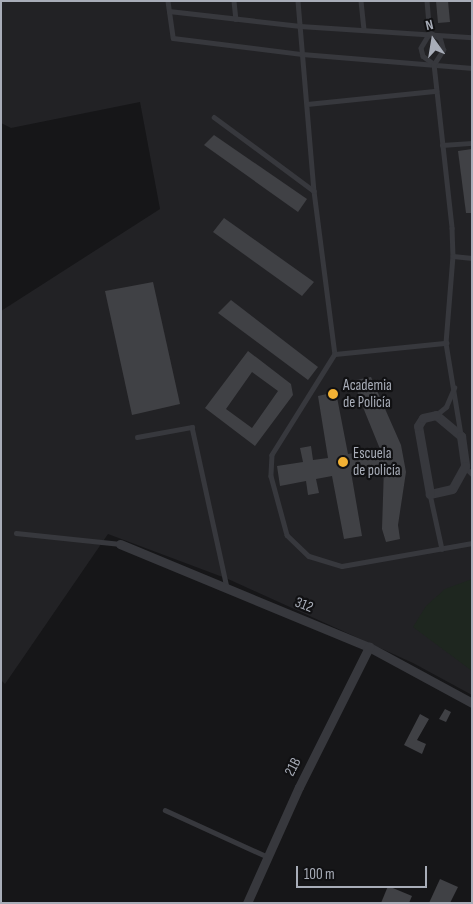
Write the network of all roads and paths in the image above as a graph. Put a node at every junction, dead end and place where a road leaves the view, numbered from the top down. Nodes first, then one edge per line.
1 (168, 1) edge
2 (234, 1) edge
3 (298, 1) edge
4 (361, 1) edge
5 (427, 1) edge
6 (169, 11) junction
7 (236, 19) junction
8 (300, 26) junction
9 (364, 29) junction
10 (430, 33) junction
11 (472, 37) edge
12 (302, 54) junction
13 (434, 64) junction
14 (472, 68) edge
15 (436, 91) junction
16 (307, 104) junction
17 (214, 116) dead end
18 (472, 142) edge
19 (442, 145) junction
20 (314, 191) junction
21 (453, 256) junction
22 (472, 258) edge
23 (446, 342) junction
24 (335, 354) junction
25 (455, 387) junction
26 (436, 415) junction
27 (137, 436) dead end
28 (461, 436) junction
29 (472, 438) edge
30 (468, 464) edge
31 (472, 474) edge
32 (430, 494) junction
33 (16, 533) dead end
34 (472, 543) edge
35 (120, 544) joint
36 (442, 549) junction
37 (227, 588) junction
38 (369, 647) junction
39 (472, 703) edge
40 (165, 810) dead end
41 (268, 857) junction
42 (247, 903) edge

1 - 6 lane
2 - 7 lane
3 - 8 lane
4 - 9 lane
5 - 10 lane
6 - 7 lane
6 - 12 lane
7 - 8 lane
8 - 9 lane
8 - 12 lane
9 - 10 lane
10 - 11 lane
10 - 13 lane
10 - 13 lane
12 - 13 lane
12 - 16 lane
13 - 14 lane
13 - 15 lane
15 - 16 lane
15 - 19 lane
16 - 20 lane
17 - 20 lane
18 - 19 lane
19 - 21 lane
20 - 24 lane
21 - 22 lane
21 - 23 lane
23 - 24 lane
23 - 25 lane
24 - 36 lane
25 - 26 lane
25 - 28 lane
26 - 28 street
26 - 32 street
27 - 37 lane
28 - 29 street
28 - 30 street
30 - 31 lane
30 - 32 street
32 - 36 lane
33 - 35 lane
34 - 36 lane
35 - 37 street, 312
37 - 38 street, 312
38 - 39 street, 312
38 - 41 street, 21B
40 - 41 lane
41 - 42 street, 21B

